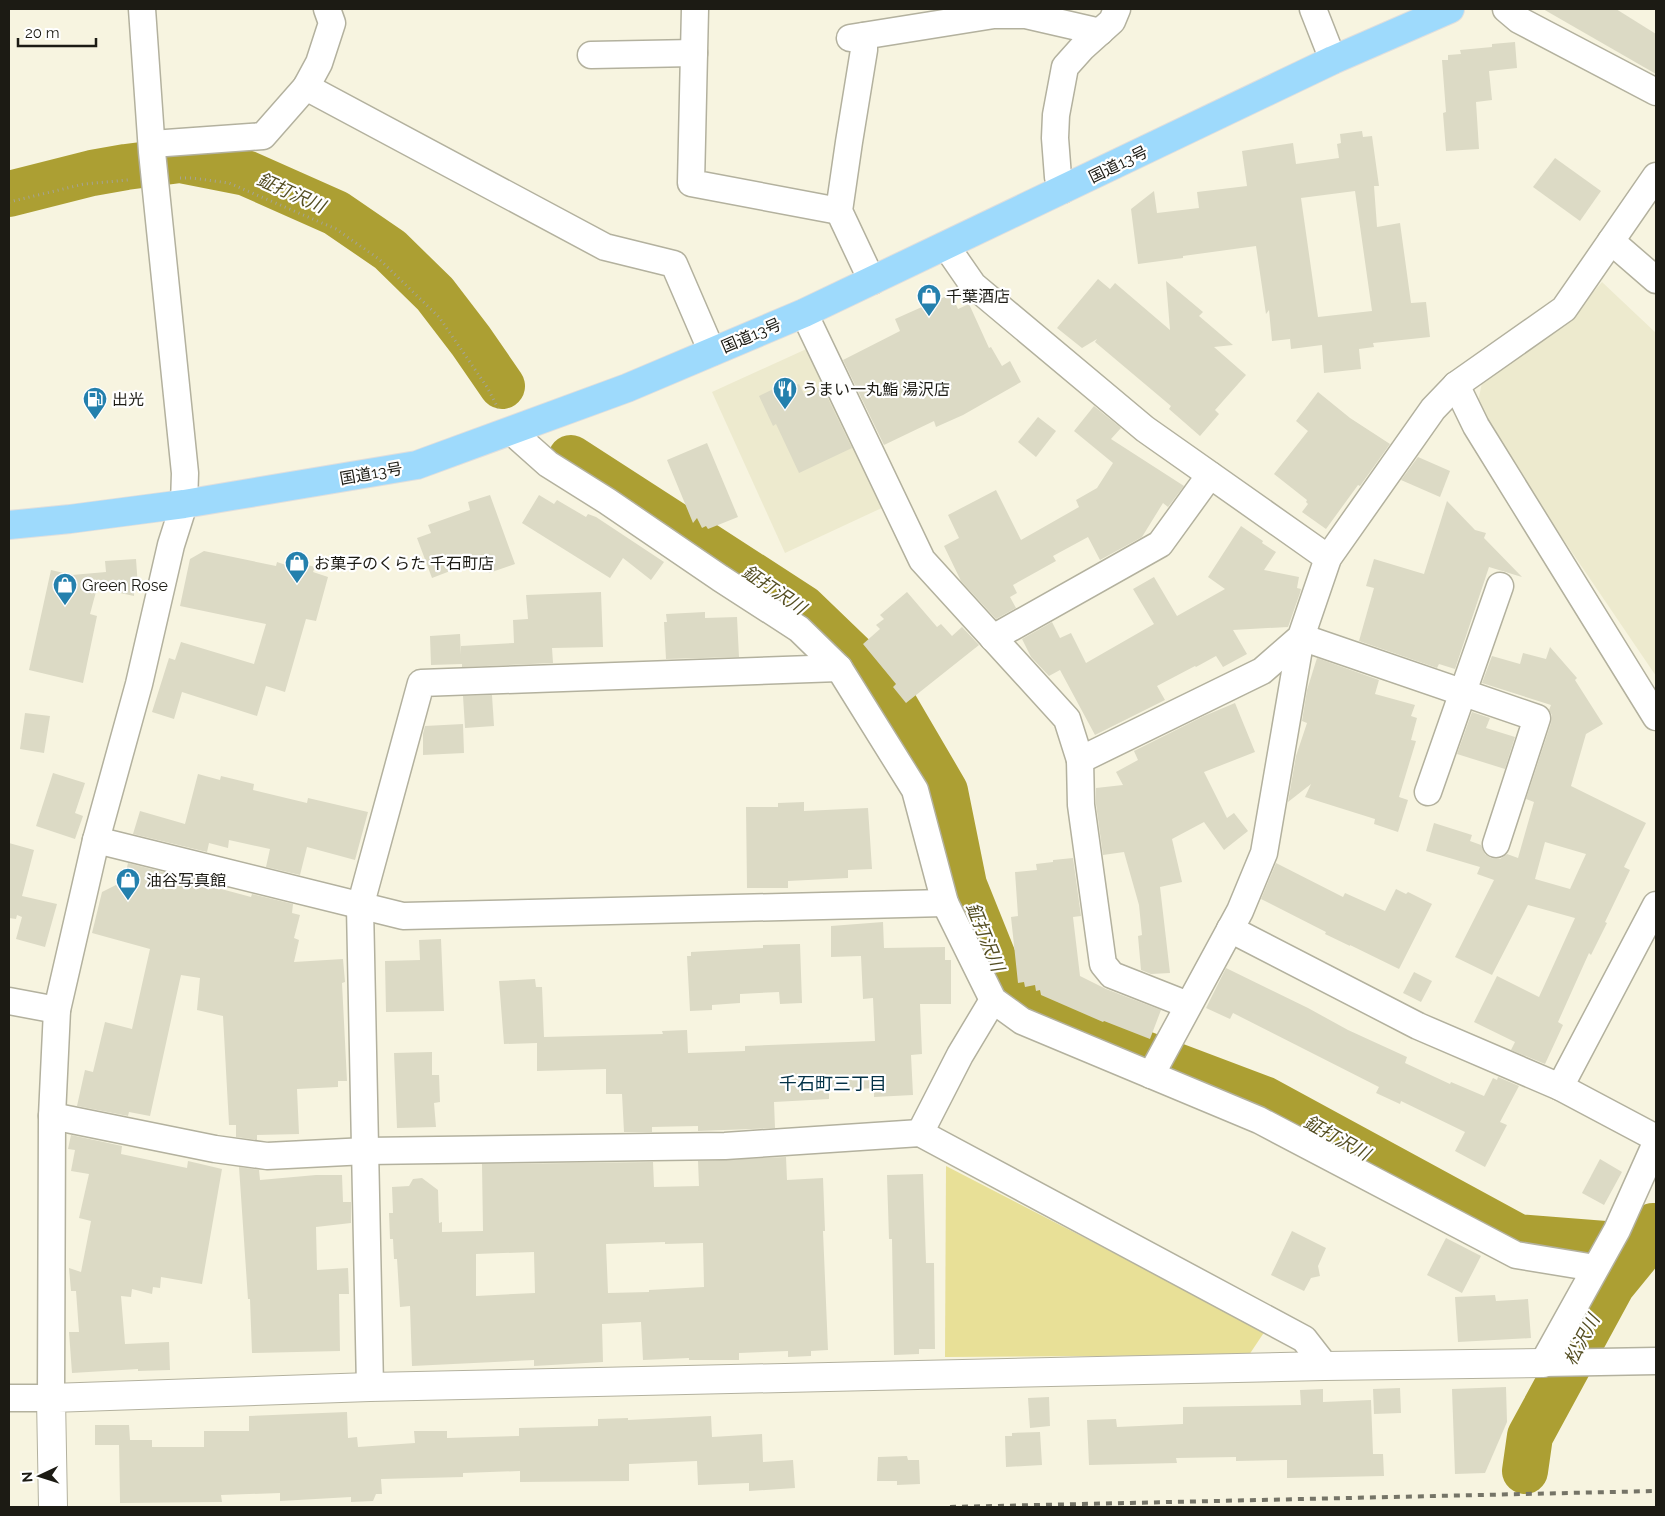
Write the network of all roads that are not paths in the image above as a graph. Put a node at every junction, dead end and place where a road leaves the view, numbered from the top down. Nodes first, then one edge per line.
1 (142, 9) edge
2 (327, 9) edge
3 (695, 9) edge
4 (1117, 9) edge
5 (1313, 9) edge
6 (1450, 9) edge
7 (1506, 9) edge
8 (1100, 32) junction
9 (694, 53) junction
10 (591, 55) dead end
11 (1333, 60) junction
12 (306, 87) junction
13 (1656, 92) edge
14 (152, 148) junction
15 (1656, 176) edge
16 (1062, 190) junction
17 (840, 211) junction
18 (1611, 241) junction
19 (946, 246) junction
20 (1656, 280) edge
21 (872, 281) junction
22 (804, 313) junction
23 (712, 352) junction
24 (1456, 386) junction
25 (511, 431) junction
26 (1210, 475) junction
27 (184, 504) junction
28 (9, 525) edge
29 (1328, 558) junction
30 (1500, 586) dead end
31 (1301, 637) junction
32 (993, 638) junction
33 (838, 668) junction
34 (1463, 692) junction
35 (1656, 717) edge
36 (1080, 760) junction
37 (1428, 792) dead end
38 (96, 840) junction
39 (1496, 844) dead end
40 (945, 903) junction
41 (1656, 905) edge
42 (360, 907) junction
43 (1230, 929) junction
44 (993, 1000) junction
45 (9, 1001) edge
46 (1188, 1005) junction
47 (57, 1010) junction
48 (1151, 1074) junction
49 (1560, 1087) junction
50 (52, 1116) junction
51 (920, 1132) junction
52 (1656, 1138) edge
53 (1656, 1143) edge
54 (366, 1151) junction
55 (1595, 1268) junction
56 (1656, 1361) edge
57 (1543, 1363) junction
58 (1325, 1366) junction
59 (370, 1387) junction
60 (9, 1398) edge
61 (51, 1398) junction
62 (54, 1507) edge

1 - 14 street
2 - 12 street
3 - 9 street
4 - 8 street
5 - 11 street
6 - 11 highway, 国道13号
7 - 13 street
8 - 16 street
8 - 17 street
9 - 10 street
9 - 17 street
11 - 16 highway, 国道13号
12 - 14 street
12 - 23 street
14 - 27 street
15 - 18 street
16 - 19 highway, 国道13号
17 - 21 street
18 - 20 street
18 - 24 street
19 - 21 highway, 国道13号
19 - 26 street
21 - 22 highway, 国道13号
22 - 23 highway, 国道13号
22 - 32 street
23 - 25 highway, 国道13号
24 - 29 street
24 - 35 street
25 - 27 highway, 国道13号
25 - 33 street
26 - 29 street
26 - 32 street
27 - 28 highway, 国道13号
27 - 38 street
29 - 31 street
30 - 34 street
31 - 34 street
31 - 36 street
31 - 43 street
32 - 36 street
33 - 40 street
33 - 42 street
34 - 37 street
34 - 39 street
36 - 46 street
38 - 42 street
38 - 47 street
40 - 42 street
40 - 44 street
41 - 49 street
42 - 54 street
43 - 46 street
43 - 49 street
44 - 48 street
44 - 51 street
45 - 47 street
46 - 48 street
47 - 50 street
48 - 55 street
49 - 52 street
50 - 54 street
50 - 61 street
51 - 54 street
51 - 58 street
53 - 55 street
54 - 59 street
55 - 57 street
56 - 57 street
57 - 58 street
58 - 59 street
59 - 61 street
60 - 61 street
61 - 62 street

